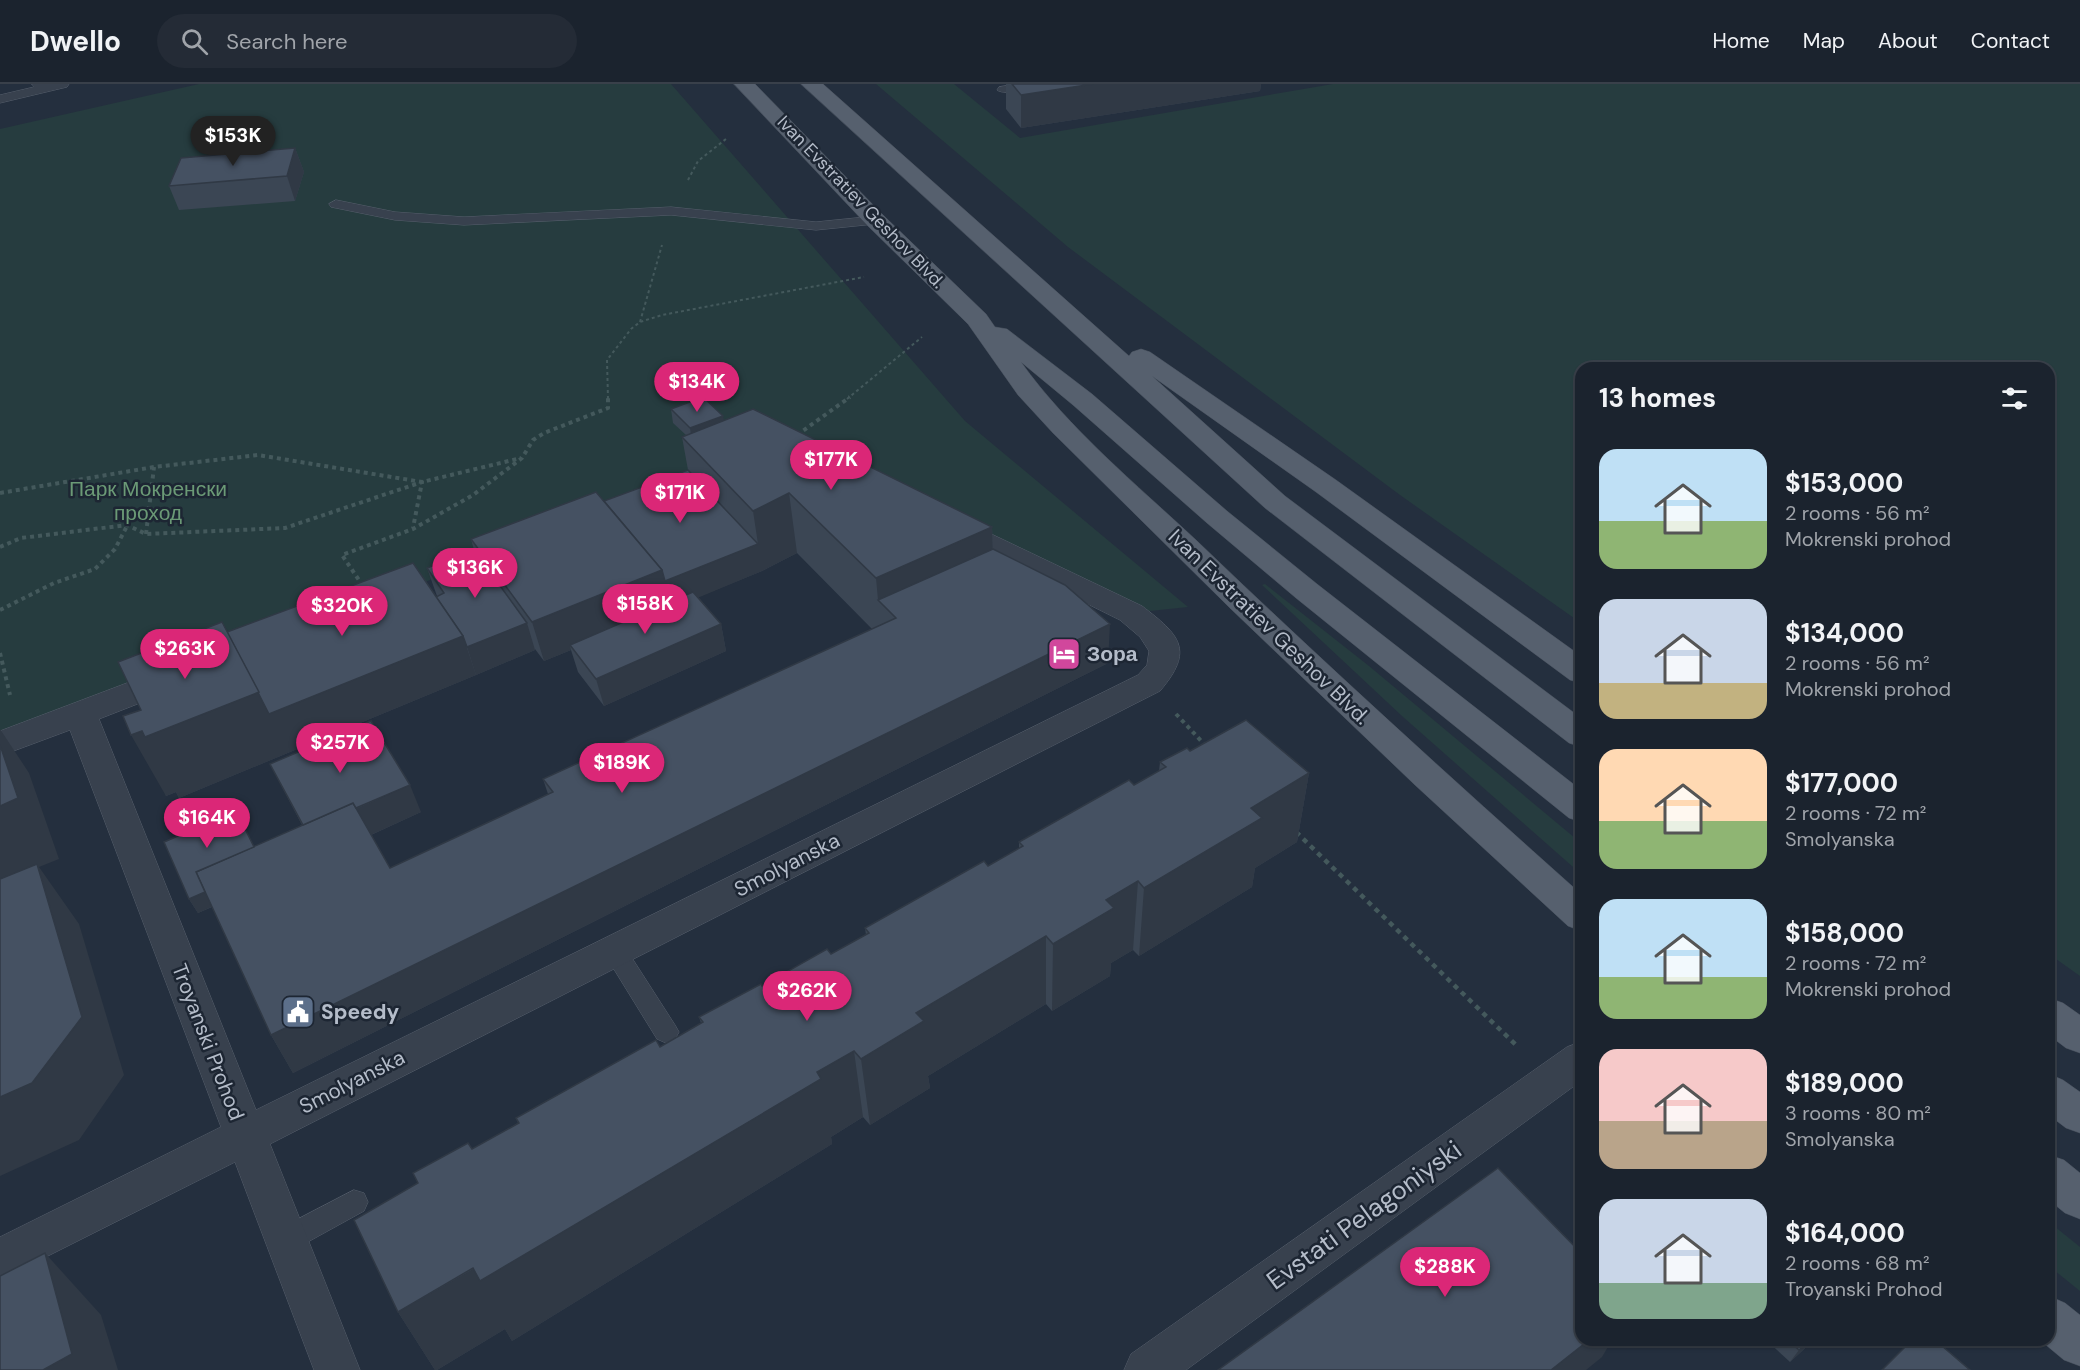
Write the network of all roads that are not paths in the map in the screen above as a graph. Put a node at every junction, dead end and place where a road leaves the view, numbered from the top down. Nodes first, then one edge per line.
1 (63, 84) edge
2 (744, 84) edge
3 (811, 84) edge
4 (1044, 84) edge
5 (40, 87) edge
6 (1003, 90) dead end
7 (0, 99) edge
8 (336, 204) dead end
9 (875, 220) junction
10 (1029, 278) junction
11 (977, 319) junction
12 (928, 514) edge
13 (200, 668) edge
14 (1575, 668) edge
15 (80, 713) junction
16 (1575, 730) edge
17 (0, 744) edge
18 (1575, 804) edge
19 (1575, 911) edge
20 (615, 951) junction
21 (2055, 1018) edge
22 (666, 1032) dead end
23 (2080, 1036) edge
24 (1566, 1070) edge
25 (2055, 1096) edge
26 (2080, 1115) edge
27 (244, 1136) junction
28 (2055, 1179) edge
29 (2080, 1198) edge
30 (354, 1203) dead end
31 (285, 1240) junction
32 (0, 1259) edge
33 (2055, 1323) edge
34 (2080, 1344) edge
35 (337, 1370) edge
36 (1147, 1370) edge

1 - 5 lane
2 - 9 main road, Ivan Evstratiev Geshov Blvd.
3 - 10 main road
4 - 6 lane
5 - 7 lane
8 - 9 lane
9 - 11 main road, Ivan Evstratiev Geshov Blvd.
10 - 14 main road
10 - 16 main road
11 - 18 main road, Ivan Evstratiev Geshov Blvd.
11 - 19 main road, Ivan Evstratiev Geshov Blvd.
12 - 20 street, Smolyanska
13 - 15 street
15 - 17 street
15 - 27 street, Troyanski Prohod
20 - 22 lane
20 - 27 street, Smolyanska
21 - 23 main road
24 - 36 street, Evstati Pelagoniyski
25 - 26 main road
27 - 31 street, Troyanski Prohod
27 - 32 street, Smolyanska
28 - 29 main road
30 - 31 lane
31 - 35 street, Troyanski Prohod
33 - 34 main road

